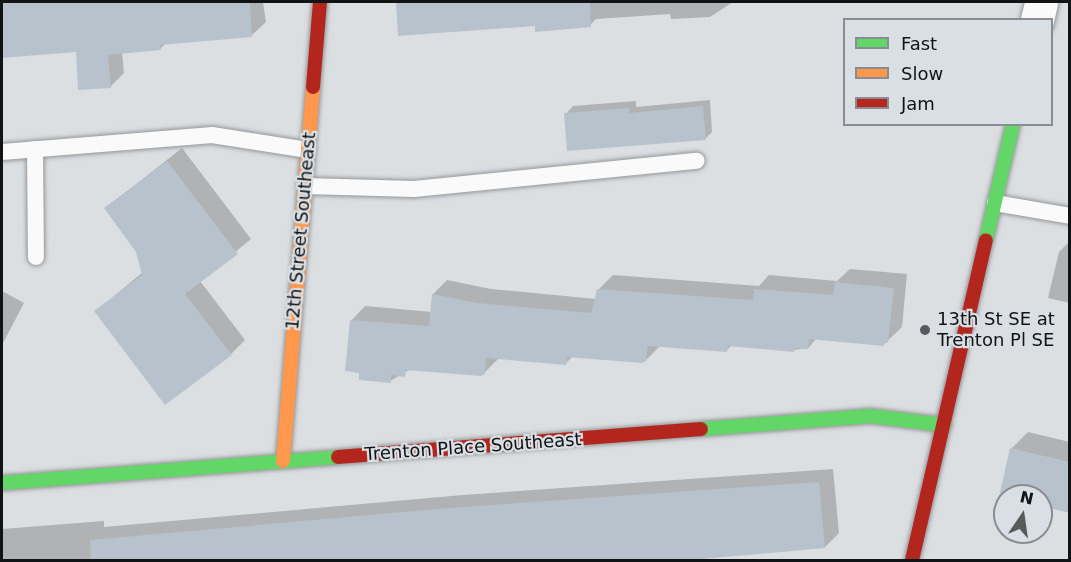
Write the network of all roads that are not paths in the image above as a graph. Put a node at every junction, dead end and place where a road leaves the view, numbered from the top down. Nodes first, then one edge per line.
1 (320, 2) edge
2 (1041, 2) edge
3 (1037, 18) edge
4 (1013, 126) edge
5 (35, 149) junction
6 (308, 150) junction
7 (2, 152) edge
8 (697, 161) dead end
9 (305, 186) junction
10 (995, 203) junction
11 (1070, 216) edge
12 (36, 257) dead end
13 (944, 425) junction
14 (283, 461) junction
15 (2, 483) edge
16 (912, 561) edge

1 - 6 street, 12th Street Southeast
2 - 3 street
4 - 10 street
5 - 6 lane
5 - 7 lane
5 - 12 lane
6 - 9 street, 12th Street Southeast
8 - 9 lane
9 - 14 street, 12th Street Southeast
10 - 11 lane
10 - 13 street
13 - 14 street, Trenton Place Southeast
13 - 16 street
14 - 15 street, Trenton Place Southeast

